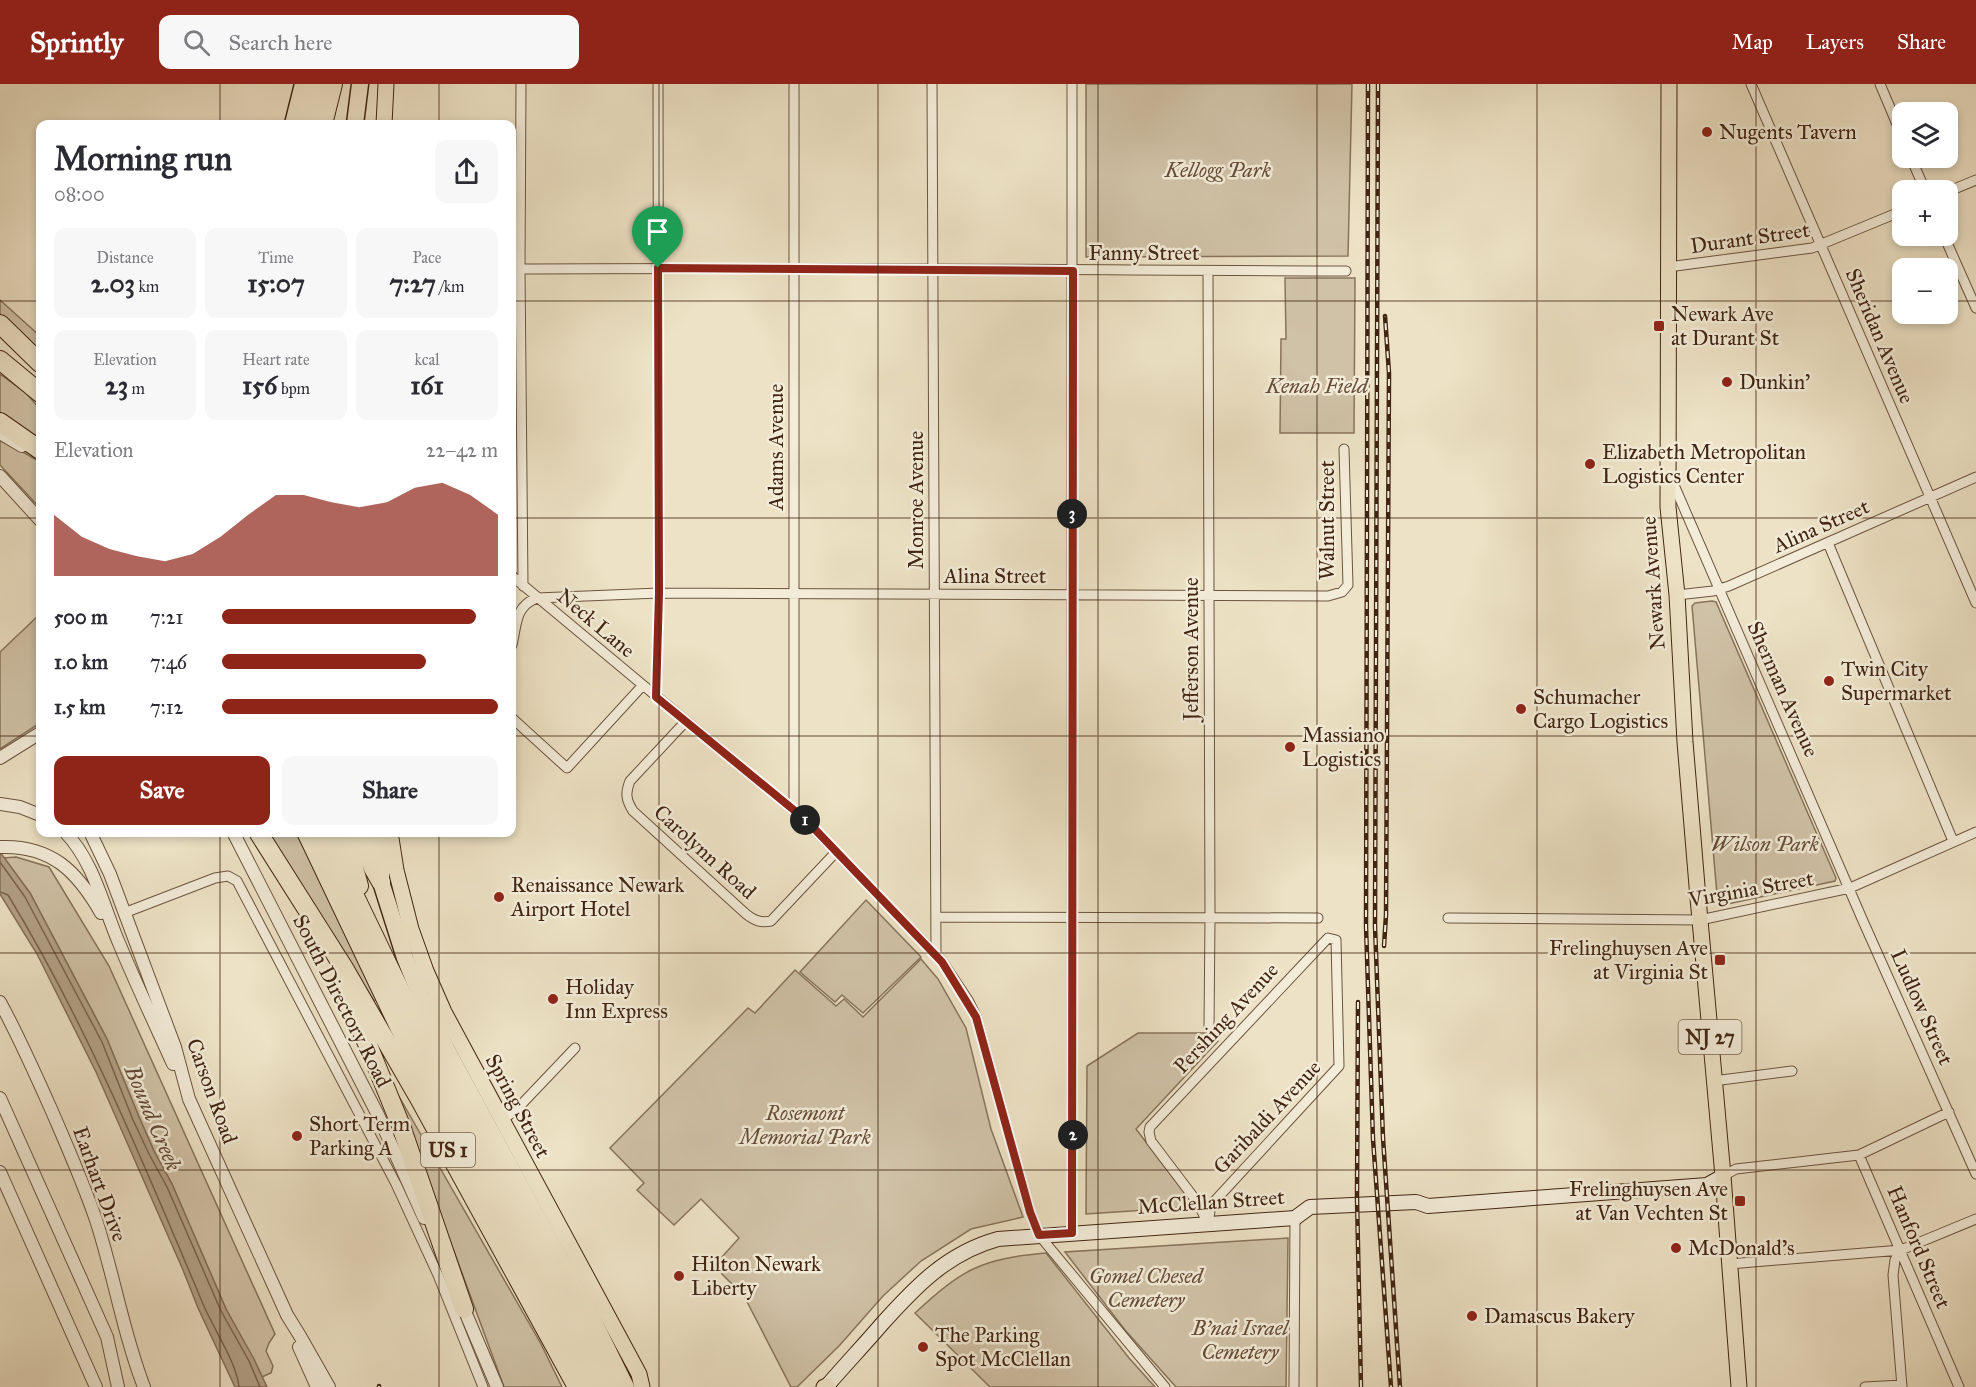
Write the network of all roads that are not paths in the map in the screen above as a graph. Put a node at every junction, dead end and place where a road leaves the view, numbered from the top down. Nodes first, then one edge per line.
1 (303, 84) edge
2 (317, 84) edge
3 (333, 84) edge
4 (362, 84) edge
5 (386, 84) edge
6 (522, 84) edge
7 (658, 84) edge
8 (794, 84) edge
9 (932, 84) edge
10 (1072, 84) edge
11 (1669, 84) edge
12 (1751, 84) edge
13 (1880, 84) edge
14 (1892, 112) edge
15 (294, 120) edge
16 (308, 120) edge
17 (324, 120) edge
18 (356, 120) edge
19 (363, 120) edge
20 (384, 120) edge
21 (1976, 180) edge
22 (1958, 187) edge
23 (1892, 215) edge
24 (1822, 246) junction
25 (1948, 246) edge
26 (1668, 267) junction
27 (658, 268) junction
28 (794, 268) junction
29 (516, 269) edge
30 (933, 270) junction
31 (1073, 271) junction
32 (1208, 271) junction
33 (1346, 271) dead end
34 (1976, 308) edge
35 (0, 324) edge
36 (0, 339) edge
37 (36, 359) edge
38 (0, 360) edge
39 (36, 367) edge
40 (36, 390) edge
41 (0, 422) edge
42 (0, 433) edge
43 (36, 449) edge
44 (1344, 449) dead end
45 (36, 451) edge
46 (1668, 471) junction
47 (0, 476) edge
48 (1976, 477) edge
49 (0, 482) edge
50 (1930, 498) junction
51 (36, 516) edge
52 (36, 517) edge
53 (1828, 543) junction
54 (516, 580) edge
55 (523, 586) junction
56 (1719, 589) junction
57 (1345, 591) joint
58 (659, 593) junction
59 (794, 594) junction
60 (934, 594) junction
61 (1071, 595) junction
62 (1208, 595) junction
63 (1677, 595) junction
64 (537, 598) junction
65 (1976, 603) edge
66 (516, 626) edge
67 (643, 685) junction
68 (656, 697) junction
69 (686, 721) junction
70 (516, 722) edge
71 (36, 737) edge
72 (0, 758) edge
73 (0, 804) edge
74 (794, 811) junction
75 (36, 813) edge
76 (1976, 832) edge
77 (69, 837) edge
78 (92, 837) edge
79 (236, 837) edge
80 (261, 837) edge
81 (308, 837) edge
82 (326, 837) edge
83 (345, 837) edge
84 (363, 837) edge
85 (376, 837) edge
86 (391, 837) edge
87 (1953, 842) junction
88 (0, 847) edge
89 (836, 852) junction
90 (381, 882) junction
91 (1850, 888) junction
92 (124, 913) junction
93 (936, 916) junction
94 (1072, 917) junction
95 (310, 918) junction
96 (1210, 918) junction
97 (1318, 918) dead end
98 (1449, 918) dead end
99 (1700, 920) junction
100 (1863, 921) joint
101 (118, 942) junction
102 (936, 954) junction
103 (388, 967) junction
104 (0, 1002) edge
105 (1209, 1028) dead end
106 (575, 1048) dead end
107 (1338, 1066) joint
108 (1792, 1071) dead end
109 (1713, 1081) junction
110 (0, 1098) edge
111 (189, 1099) junction
112 (1949, 1112) junction
113 (502, 1120) junction
114 (1859, 1155) junction
115 (0, 1172) edge
116 (1976, 1174) edge
117 (1723, 1176) junction
118 (0, 1177) edge
119 (1295, 1218) junction
120 (1976, 1219) edge
121 (1208, 1224) junction
122 (1072, 1233) junction
123 (1039, 1235) junction
124 (1901, 1250) junction
125 (1729, 1264) junction
126 (458, 1310) junction
127 (287, 1315) junction
128 (640, 1381) edge
129 (1902, 1386) edge
130 (95, 1387) edge
131 (118, 1387) edge
132 (144, 1387) edge
133 (317, 1387) edge
134 (329, 1387) edge
135 (483, 1387) edge
136 (497, 1387) edge
137 (577, 1387) edge
138 (594, 1387) edge
139 (611, 1387) edge
140 (626, 1387) edge
141 (648, 1387) edge
142 (826, 1387) edge
143 (1165, 1387) edge
144 (1294, 1387) edge
145 (1739, 1387) edge
146 (1865, 1387) edge
147 (1959, 1387) edge

1 - 15 highway
2 - 16 highway
3 - 17 highway
4 - 18 highway
4 - 19 highway
5 - 20 main road
6 - 29 street
7 - 27 street
8 - 28 street, Adams Avenue
9 - 30 street, Monroe Avenue
10 - 31 street
11 - 26 main road, Newark Avenue / NJ 27
12 - 24 street, Sheridan Avenue
13 - 14 street
21 - 22 street
23 - 24 street, Durant Street
24 - 26 street, Durant Street
24 - 50 street, Sheridan Avenue
25 - 34 street
26 - 46 main road, Newark Avenue / NJ 27
27 - 28 street, Fanny Street
27 - 29 street, Fanny Street
27 - 58 street
28 - 30 street, Fanny Street
28 - 59 street, Adams Avenue
29 - 55 street
30 - 31 street, Fanny Street
30 - 60 street, Monroe Avenue
31 - 32 street, Fanny Street
31 - 61 street
32 - 33 street, Fanny Street
32 - 62 street, Jefferson Avenue
35 - 37 highway
36 - 39 highway
38 - 40 highway
41 - 43 highway
42 - 45 street
44 - 57 street, Walnut Street
46 - 56 street, Sherman Avenue
46 - 63 main road, Newark Avenue / NJ 27
47 - 51 street
48 - 50 street, Alina Street
49 - 52 street
50 - 53 street, Alina Street
50 - 65 street, Sheridan Avenue
53 - 56 street, Alina Street
53 - 87 street
54 - 55 street, Neck Lane
55 - 64 street, Neck Lane
56 - 63 street, Alina Street
56 - 91 street, Sherman Avenue
57 - 62 street, Alina Street
58 - 59 street, Alina Street
58 - 64 street, Alina Street
58 - 68 street
59 - 60 street, Alina Street
59 - 74 street, Adams Avenue
60 - 61 street, Alina Street
60 - 93 street, Monroe Avenue
61 - 62 street, Alina Street
61 - 94 street
62 - 96 street, Jefferson Avenue
63 - 99 main road, Newark Avenue / NJ 27
64 - 66 street
64 - 67 street, Neck Lane
67 - 68 street, Neck Lane
67 - 70 street
68 - 69 street, Neck Lane
69 - 74 street, Neck Lane
69 - 89 street, Carolynn Road
71 - 72 street
73 - 75 street
74 - 89 street, Neck Lane
76 - 87 street, Virginia Street
77 - 101 street
78 - 92 street, Carson Road
79 - 126 street, South Directory Road
80 - 95 highway, US 1
81 - 138 highway
82 - 103 highway
83 - 103 highway
84 - 90 highway
85 - 90 highway, US 1
86 - 113 main road, Spring Street
87 - 91 street, Virginia Street
88 - 101 street
89 - 102 street, Neck Lane
90 - 140 highway, US 1
91 - 99 street, Virginia Street
91 - 100 street, Sherman Avenue
92 - 111 street, Carson Road
92 - 126 street
93 - 94 street
93 - 102 street
94 - 96 street
94 - 122 street
95 - 126 highway
95 - 137 highway, US 1
96 - 97 street
96 - 105 street, Jefferson Avenue
98 - 99 street, Virginia Street
99 - 109 main road, NJ 27
100 - 112 street, Ludlow Street
101 - 111 street
102 - 123 street, Neck Lane
103 - 139 highway
104 - 132 street, Earhart Drive
106 - 113 street
107 - 121 street, Garibaldi Avenue
107 - 121 street, Pershing Avenue
108 - 109 street
109 - 117 main road, NJ 27
110 - 131 street
111 - 127 street, Carson Road
112 - 114 street
112 - 116 street, Ludlow Street
113 - 128 main road, Spring Street
114 - 117 street
114 - 124 street, Hanford Street
115 - 130 street
117 - 119 main road, McClellan Street
117 - 125 main road, NJ 27
118 - 130 street
119 - 121 main road, McClellan Street
119 - 144 street
120 - 124 street
121 - 122 main road, McClellan Street
122 - 123 main road, McClellan Street
123 - 142 main road, McClellan Street
123 - 143 street, Neck Lane
124 - 125 street
124 - 129 street
124 - 147 street, Hanford Street
125 - 145 main road, NJ 27
126 - 135 street
126 - 136 street, South Directory Road
127 - 133 street
127 - 134 street, Carson Road
128 - 141 main road, Spring Street
129 - 146 street

